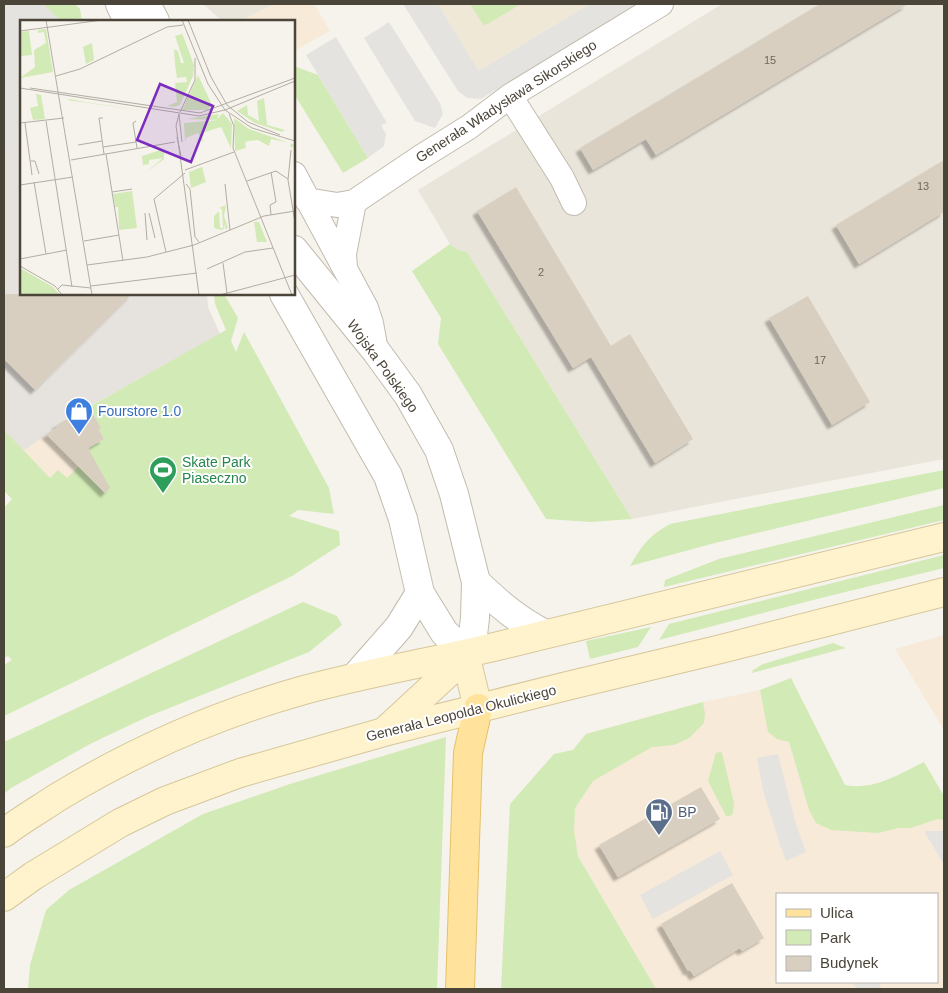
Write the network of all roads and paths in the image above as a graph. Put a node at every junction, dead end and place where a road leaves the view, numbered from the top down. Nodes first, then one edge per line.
1 (120, 4) edge
2 (146, 4) edge
3 (661, 4) edge
4 (128, 20) edge
5 (154, 20) edge
6 (510, 96) junction
7 (295, 176) edge
8 (307, 200) junction
9 (354, 202) junction
10 (574, 203) dead end
11 (295, 251) edge
12 (345, 268) junction
13 (285, 295) edge
14 (376, 352) junction
15 (944, 537) edge
16 (476, 582) junction
17 (944, 592) edge
18 (420, 593) junction
19 (544, 634) junction
20 (465, 654) junction
21 (355, 677) junction
22 (478, 708) junction
23 (384, 732) junction
24 (4, 833) edge
25 (4, 897) edge
26 (460, 989) edge

1 - 4 street
2 - 5 street
3 - 6 street, Generała Władysława Sikorskiego
6 - 9 street, Generała Władysława Sikorskiego
6 - 10 street
7 - 8 street
8 - 9 street
8 - 12 street
9 - 12 street
11 - 14 street, Wojska Polskiego
12 - 14 street
13 - 18 street
14 - 16 street, Wojska Polskiego
15 - 19 main road
16 - 19 street
16 - 20 street, Wojska Polskiego
17 - 22 main road, Generała Leopolda Okulickiego
18 - 20 street
18 - 21 street
19 - 20 main road
20 - 21 main road
20 - 22 main road
20 - 23 main road
21 - 24 main road
22 - 23 main road, Generała Leopolda Okulickiego
22 - 26 main road
23 - 25 main road, Generała Leopolda Okulickiego

